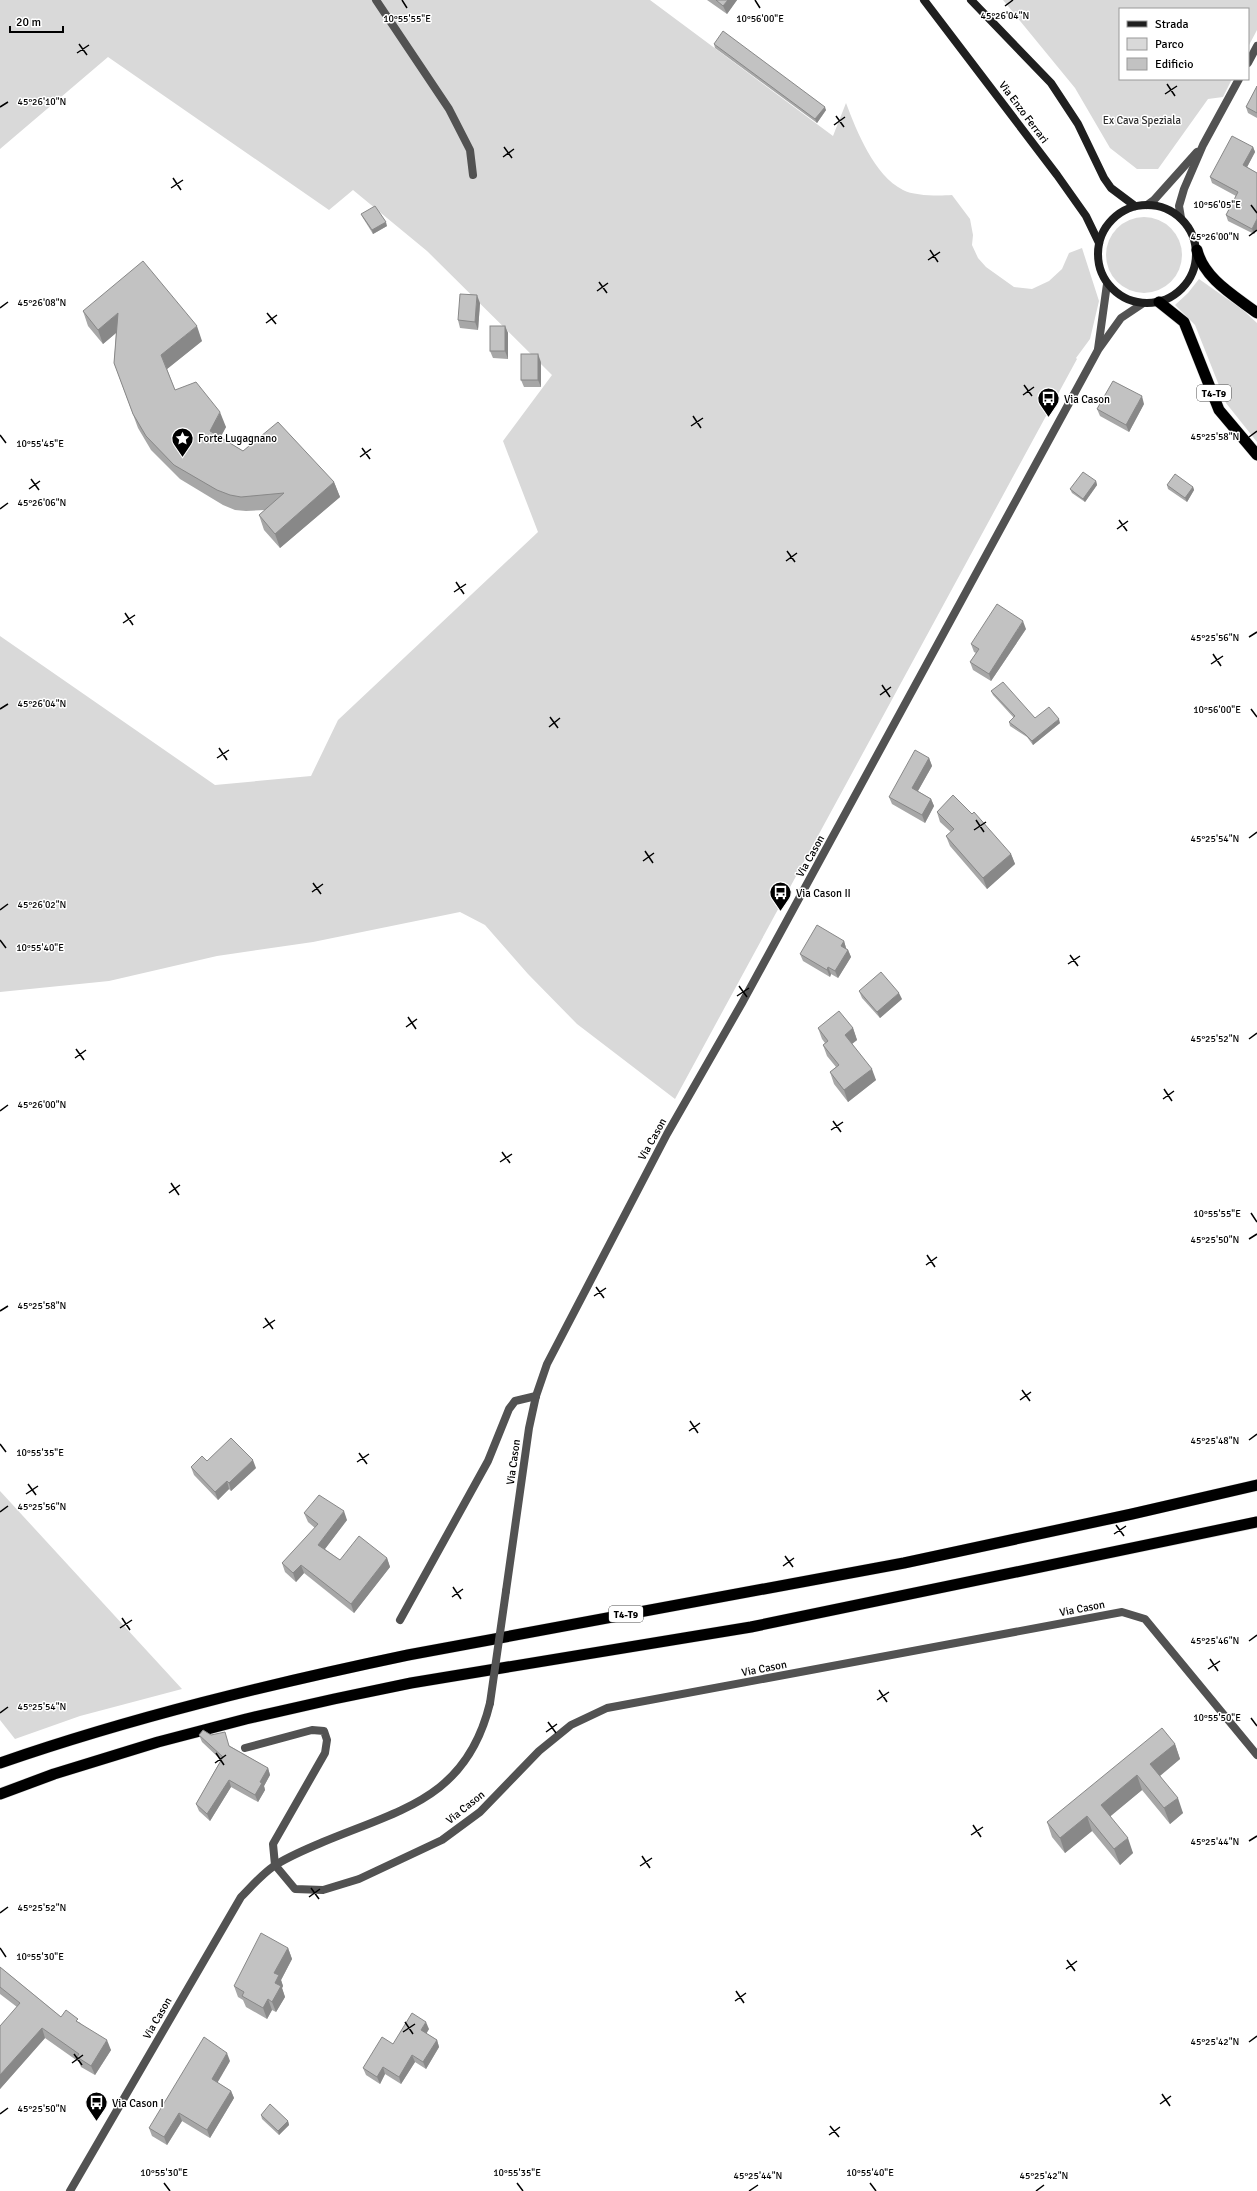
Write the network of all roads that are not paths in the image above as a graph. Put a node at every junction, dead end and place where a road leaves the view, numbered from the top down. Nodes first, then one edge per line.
1 (376, 0) edge
2 (924, 0) edge
3 (972, 0) edge
4 (1257, 46) edge
5 (1249, 60) edge
6 (1238, 80) edge
7 (1203, 145) junction
8 (473, 175) dead end
9 (1147, 205) junction
10 (1135, 206) junction
11 (1181, 218) junction
12 (1099, 243) junction
13 (1197, 250) junction
14 (1107, 284) junction
15 (1159, 302) junction
16 (1142, 304) junction
17 (1257, 314) edge
18 (1098, 350) junction
19 (1257, 455) edge
20 (536, 1396) junction
21 (1257, 1485) edge
22 (1257, 1522) edge
23 (400, 1620) dead end
24 (245, 1748) dead end
25 (1257, 1756) edge
26 (0, 1763) edge
27 (0, 1794) edge
28 (275, 1865) junction
29 (70, 2191) edge

1 - 8 street
2 - 12 main road, Via Enzo Ferrari
3 - 10 main road
4 - 5 street
6 - 7 street
7 - 9 street
7 - 11 street
9 - 10 main road
9 - 11 main road
10 - 12 main road
11 - 13 main road
12 - 14 main road
13 - 15 main road
13 - 17 highway
14 - 16 main road
14 - 18 street, Via Cason
15 - 16 main road
15 - 19 highway, T4-T9
16 - 18 street, Via Cason
18 - 20 street, Via Cason
20 - 23 street, Via Cason
20 - 28 street, Via Cason, bridge
21 - 26 highway, T4-T9
22 - 27 highway
24 - 28 street
25 - 28 street, Via Cason
28 - 29 street, Via Cason

